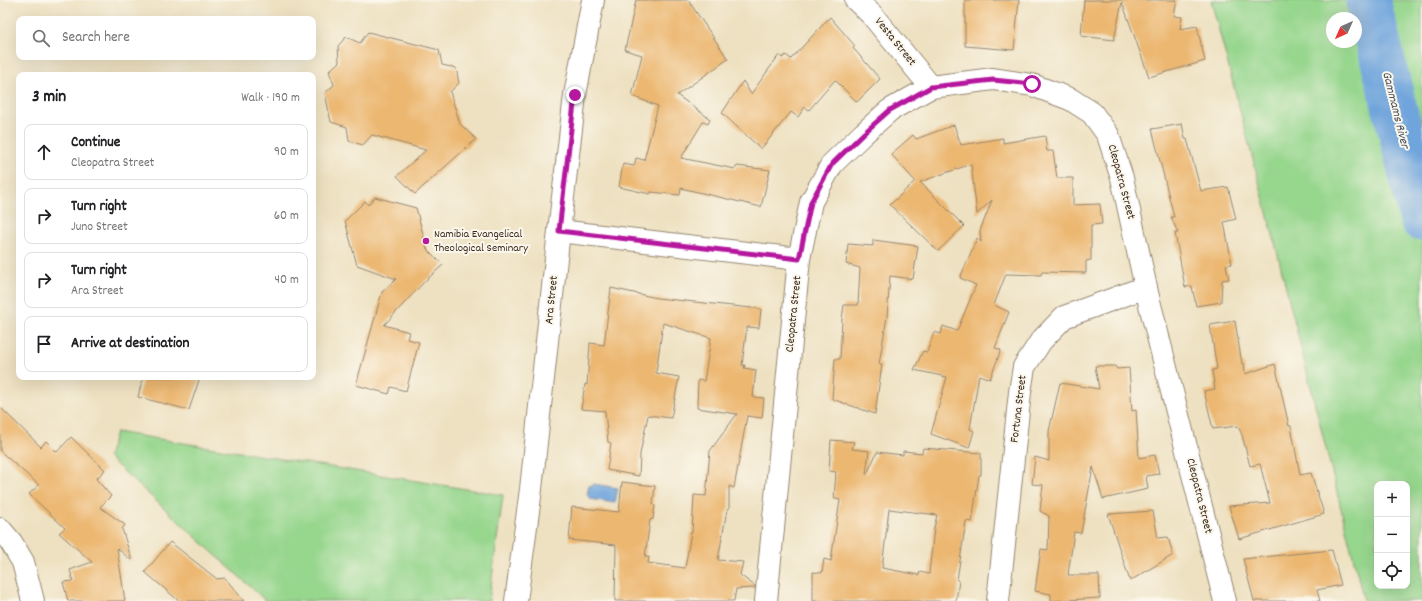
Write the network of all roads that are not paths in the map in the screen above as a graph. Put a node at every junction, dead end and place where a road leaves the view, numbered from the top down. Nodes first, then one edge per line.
1 (593, 0) edge
2 (856, 0) edge
3 (931, 87) junction
4 (559, 231) junction
5 (799, 259) junction
6 (1146, 287) junction
7 (0, 529) edge
8 (33, 601) edge
9 (516, 601) edge
10 (766, 601) edge
11 (998, 601) edge
12 (1225, 601) edge

1 - 4 street, Ara Street
2 - 3 street, Vesta Street
3 - 5 street, Cleopatra Street
3 - 6 street, Cleopatra Street
4 - 5 street
4 - 9 street, Ara Street
5 - 10 street, Cleopatra Street
6 - 11 street, Fortuna Street
6 - 12 street, Cleopatra Street
7 - 8 street

